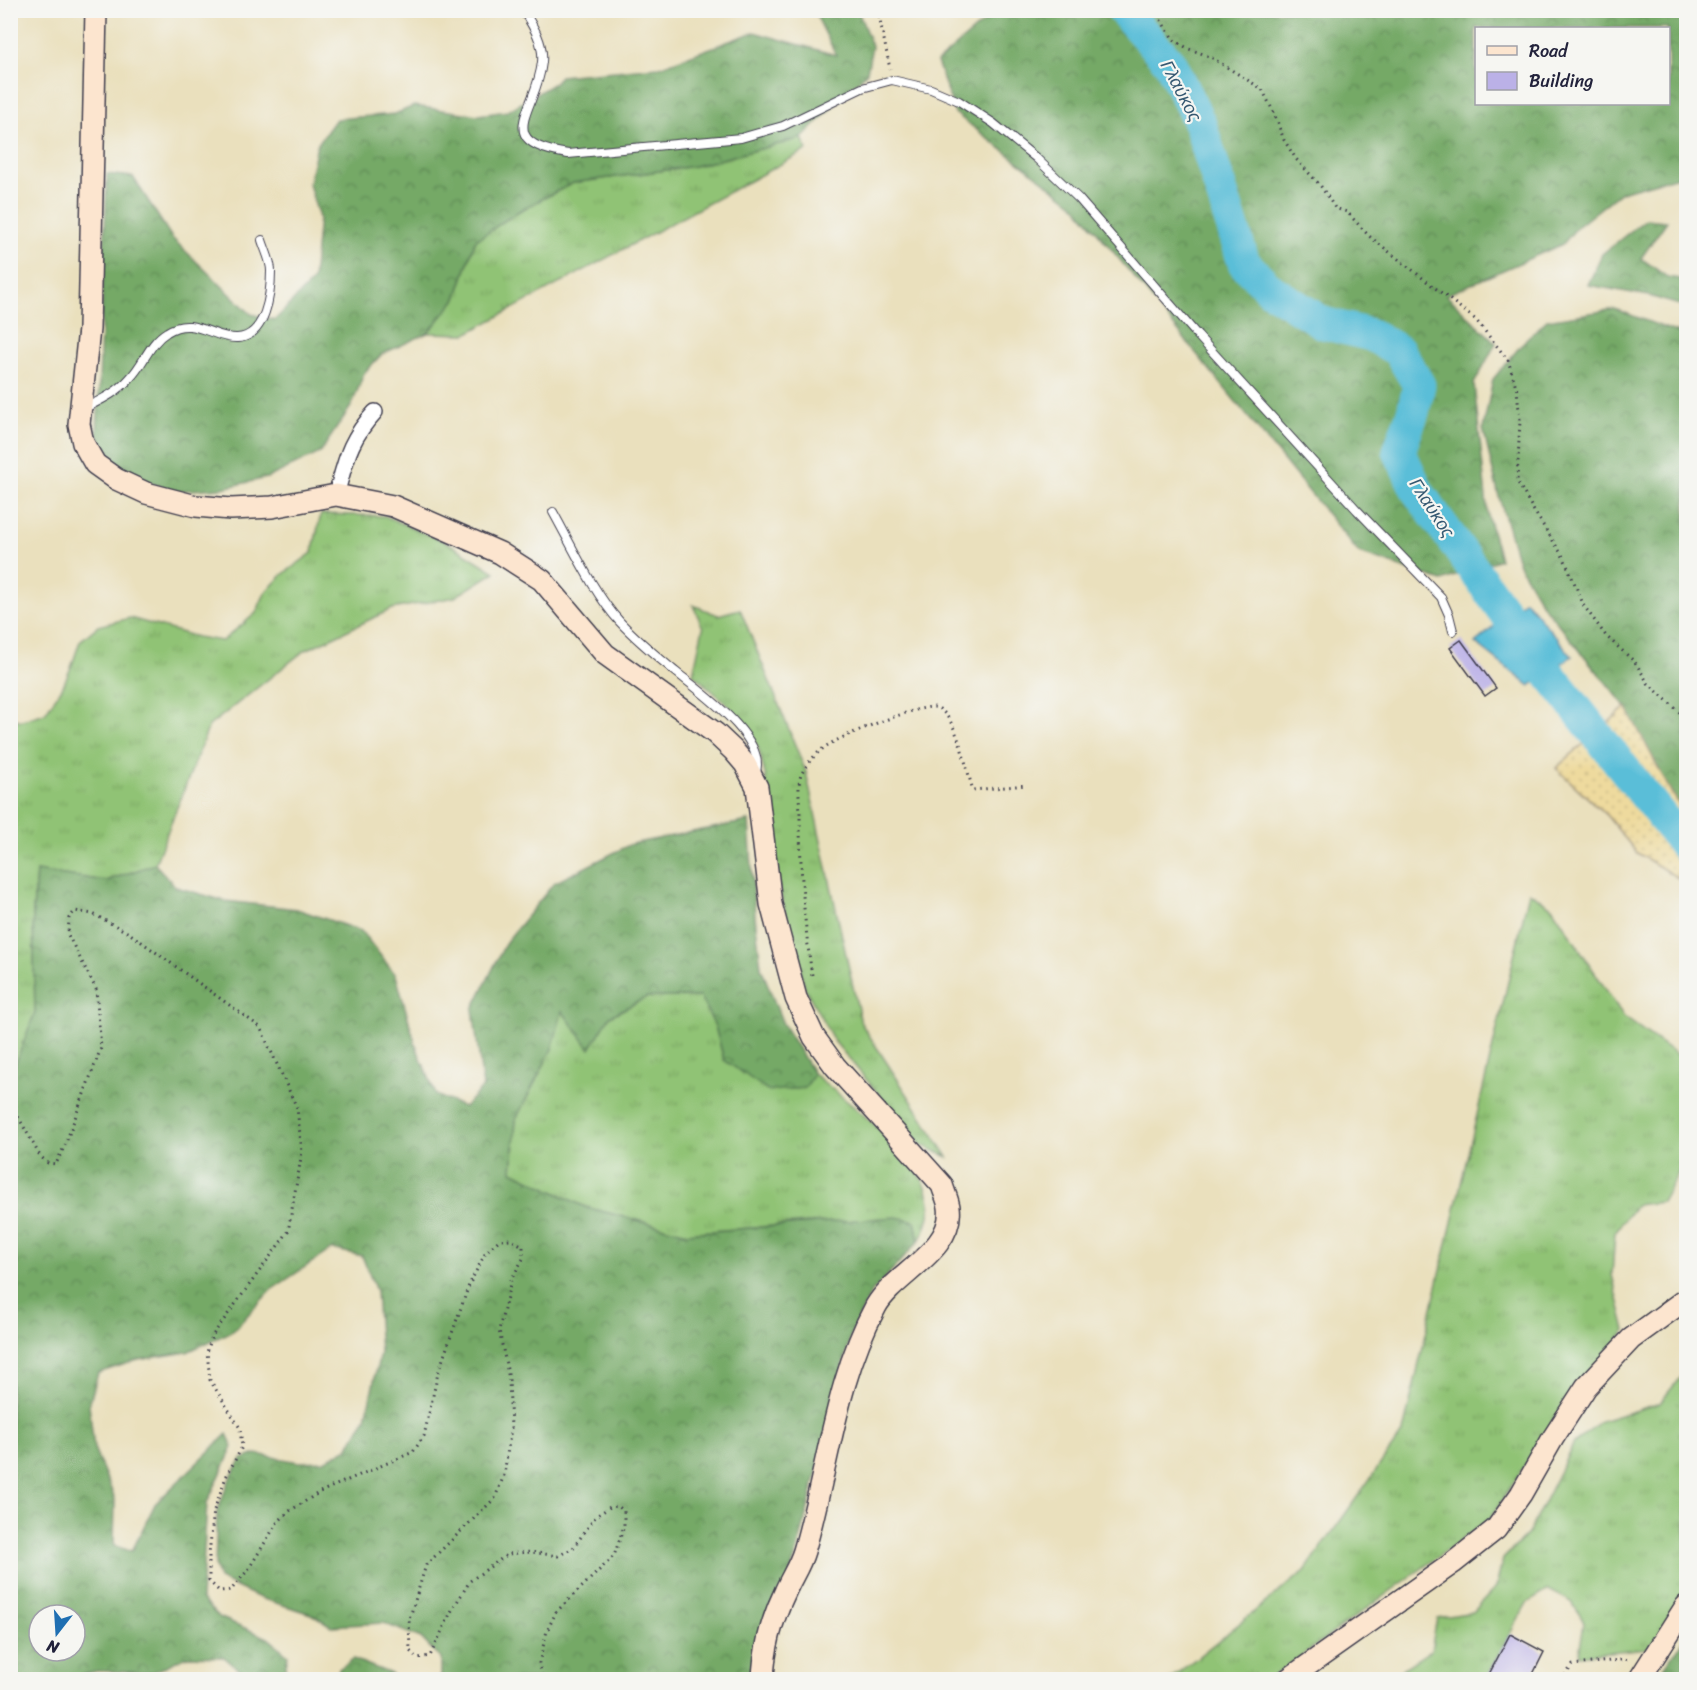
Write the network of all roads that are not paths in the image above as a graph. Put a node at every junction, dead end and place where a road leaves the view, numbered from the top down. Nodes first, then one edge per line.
1 (96, 10) edge
2 (523, 10) edge
3 (262, 240) dead end
4 (81, 411) junction
5 (375, 412) dead end
6 (336, 495) junction
7 (553, 512) dead end
8 (1453, 631) dead end
9 (753, 779) junction
10 (1686, 1299) edge
11 (1686, 1606) edge
12 (763, 1680) edge
13 (1287, 1680) edge
14 (1639, 1680) edge

1 - 4 street
2 - 8 lane
3 - 4 lane
4 - 6 street
5 - 6 street
6 - 9 street
7 - 9 lane
9 - 12 street
10 - 13 street
11 - 14 street

